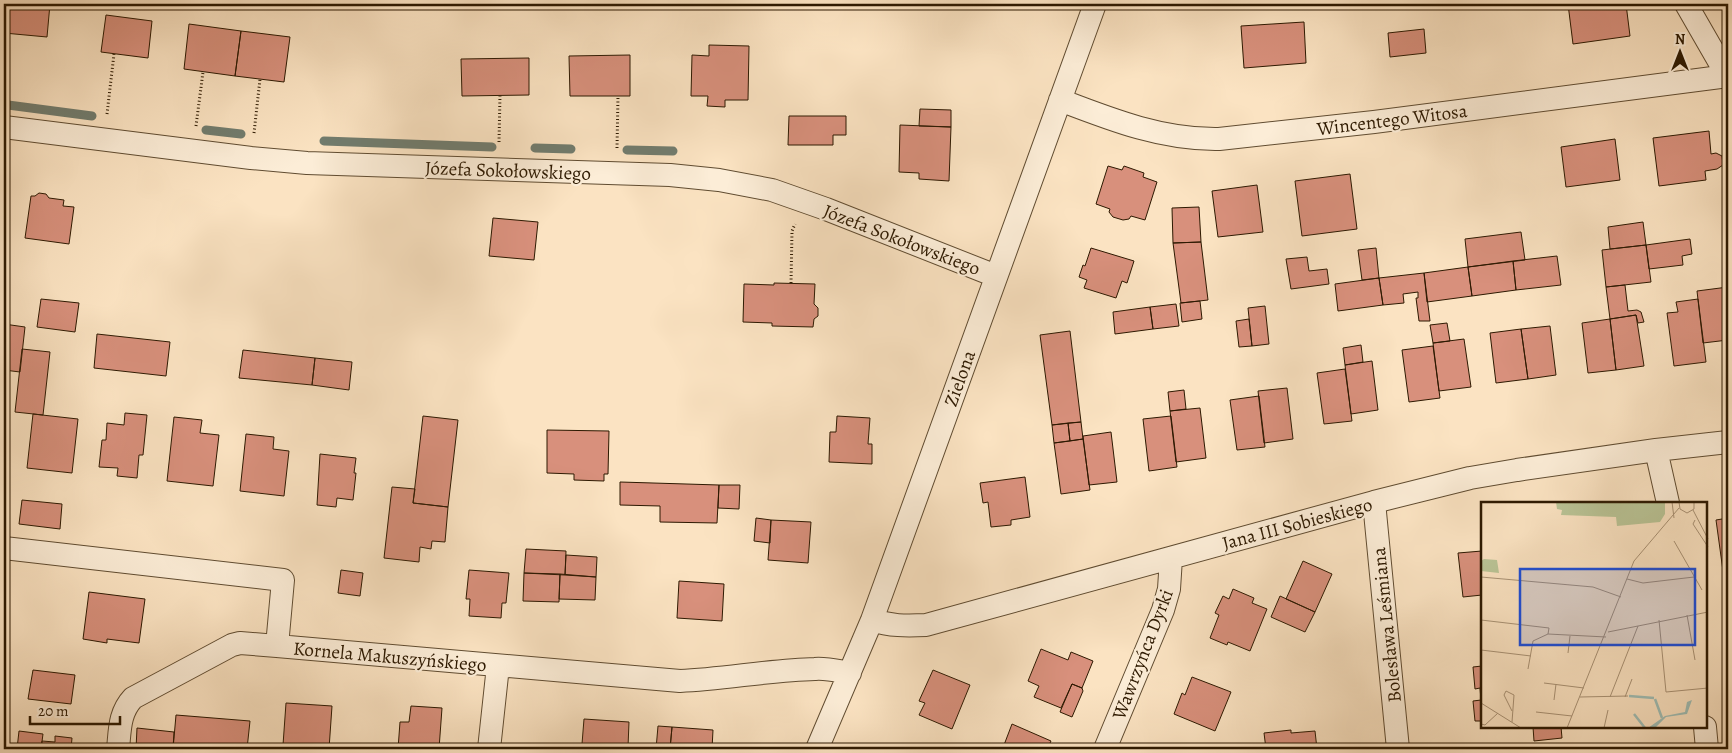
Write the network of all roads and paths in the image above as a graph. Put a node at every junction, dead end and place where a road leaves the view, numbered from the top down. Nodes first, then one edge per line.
1 (1095, 4) edge
2 (1686, 4) edge
3 (5, 54) edge
4 (114, 54) dead end
5 (4, 62) edge
6 (203, 72) dead end
7 (1728, 77) edge
8 (260, 79) dead end
9 (500, 95) dead end
10 (618, 96) dead end
11 (1060, 100) junction
12 (4, 127) edge
13 (104, 140) junction
14 (193, 151) junction
15 (251, 158) junction
16 (498, 169) junction
17 (617, 174) junction
18 (796, 219) dead end
19 (996, 276) junction
20 (791, 283) dead end
21 (1728, 442) edge
22 (1656, 450) junction
23 (1374, 502) junction
24 (1668, 502) edge
25 (4, 548) edge
26 (1171, 558) junction
27 (872, 620) junction
28 (277, 646) junction
29 (498, 666) junction
30 (850, 673) junction
31 (1705, 728) edge
32 (118, 749) edge
33 (489, 749) edge
34 (817, 749) edge
35 (1105, 749) edge
36 (1398, 749) edge
37 (1707, 749) edge

1 - 11 street, Zielona
2 - 7 street
3 - 5 path
4 - 13 path
6 - 14 path
7 - 11 street, Wincentego Witosa
8 - 15 path
9 - 16 path
10 - 17 path
11 - 19 street, Zielona
12 - 13 street, Józefa Sokołowskiego
13 - 14 street, Józefa Sokołowskiego
14 - 15 street, Józefa Sokołowskiego
15 - 16 street, Józefa Sokołowskiego
16 - 17 street, Józefa Sokołowskiego
17 - 19 street, Józefa Sokołowskiego
18 - 20 path
19 - 27 street, Zielona
21 - 22 street, Jana III Sobieskiego
22 - 23 street, Jana III Sobieskiego
22 - 24 street
23 - 26 street, Jana III Sobieskiego
23 - 36 street, Bolesława Leśmiana
25 - 28 street, Kornela Makuszyńskiego
26 - 27 street, Jana III Sobieskiego
26 - 35 street, Wawrzyńca Dyrki
27 - 30 street, Zielona
28 - 29 street, Kornela Makuszyńskiego
28 - 32 street
29 - 30 street, Kornela Makuszyńskiego
29 - 33 street
30 - 34 street, Zielona
31 - 37 street

